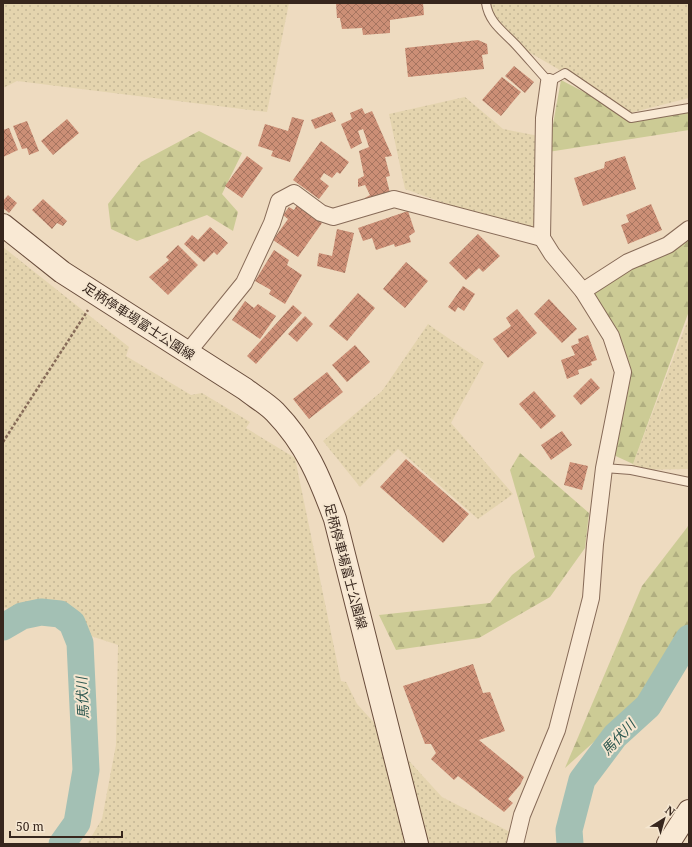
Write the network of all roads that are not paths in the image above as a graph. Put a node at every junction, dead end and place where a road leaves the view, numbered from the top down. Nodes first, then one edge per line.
1 (486, 3) edge
2 (549, 82) junction
3 (689, 108) edge
4 (3, 225) edge
5 (689, 229) edge
6 (542, 238) junction
7 (583, 291) junction
8 (188, 352) junction
9 (604, 468) junction
10 (689, 482) edge
11 (689, 811) edge
12 (417, 844) edge
13 (515, 844) edge
14 (668, 844) edge

1 - 2 lane
2 - 3 lane
2 - 6 street
4 - 8 main road, 足柄停車場富士公園線
5 - 7 street
6 - 7 street
6 - 8 street
7 - 9 street
8 - 12 main road, 足柄停車場富士公園線
9 - 10 lane
9 - 13 street
11 - 14 main road

